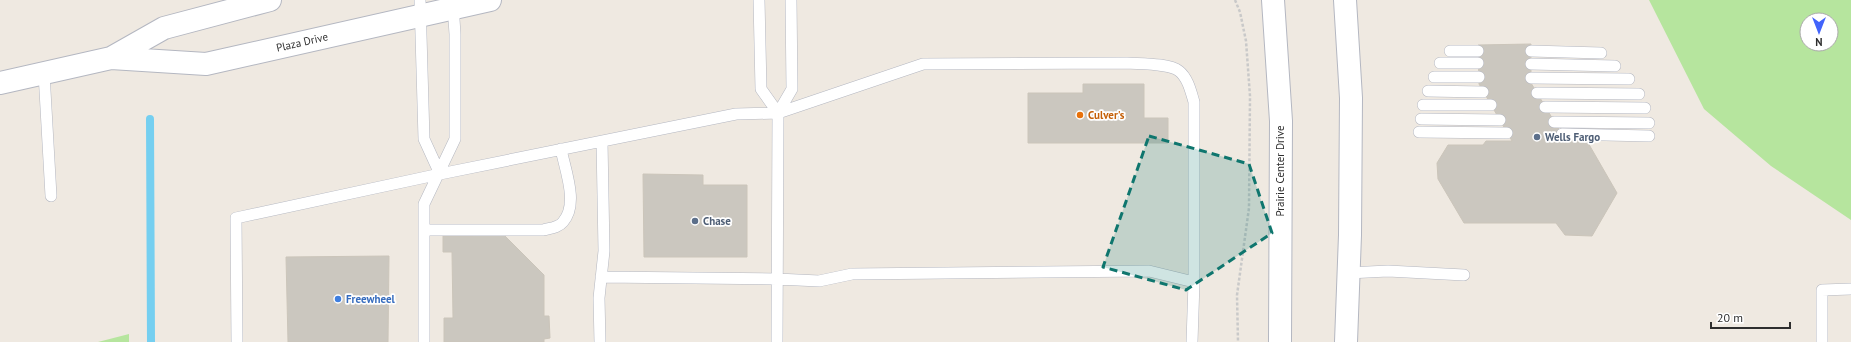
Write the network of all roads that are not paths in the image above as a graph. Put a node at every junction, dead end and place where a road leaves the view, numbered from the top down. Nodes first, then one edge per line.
1 (270, 0) edge
2 (490, 0) edge
3 (759, 0) edge
4 (791, 0) edge
5 (1273, 0) edge
6 (1345, 0) edge
7 (453, 4) edge
8 (421, 7) edge
9 (1450, 51) dead end
10 (1478, 51) dead end
11 (1531, 51) dead end
12 (1601, 53) dead end
13 (111, 58) junction
14 (1440, 63) dead end
15 (1478, 63) dead end
16 (1531, 64) dead end
17 (1615, 66) dead end
18 (44, 73) junction
19 (1434, 77) dead end
20 (1479, 77) dead end
21 (1531, 78) dead end
22 (1629, 79) dead end
23 (0, 83) edge
24 (1428, 91) dead end
25 (1484, 92) dead end
26 (1537, 93) dead end
27 (1639, 94) dead end
28 (1423, 105) dead end
29 (1491, 105) dead end
30 (1545, 107) dead end
31 (1645, 108) dead end
32 (778, 113) junction
33 (1421, 119) dead end
34 (1500, 120) dead end
35 (1554, 122) dead end
36 (1649, 123) dead end
37 (1419, 132) dead end
38 (1507, 133) dead end
39 (1562, 134) dead end
40 (1649, 136) dead end
41 (602, 141) junction
42 (561, 149) junction
43 (440, 174) junction
44 (51, 196) dead end
45 (424, 230) junction
46 (1348, 273) junction
47 (1464, 275) dead end
48 (601, 277) junction
49 (777, 279) junction
50 (1194, 282) junction
51 (1851, 289) edge
52 (237, 342) edge
53 (424, 342) edge
54 (600, 342) edge
55 (777, 342) edge
56 (1192, 342) edge
57 (1280, 342) edge
58 (1346, 342) edge
59 (1822, 342) edge

1 - 13 main road, Plaza Drive
2 - 7 main road, Plaza Drive
3 - 32 lane
4 - 32 lane
5 - 57 main road, Prairie Center Drive
6 - 46 main road
7 - 8 main road, Plaza Drive
7 - 43 lane
8 - 13 main road, Plaza Drive
8 - 43 lane
9 - 10 lane
11 - 12 lane
13 - 18 main road, Plaza Drive
14 - 15 lane
16 - 17 lane
18 - 23 main road, Plaza Drive
18 - 44 lane
19 - 20 lane
21 - 22 lane
24 - 25 lane
26 - 27 lane
28 - 29 lane
30 - 31 lane
32 - 41 lane
32 - 49 lane
32 - 50 lane
33 - 34 lane
35 - 36 lane
37 - 38 lane
39 - 40 lane
41 - 42 lane
41 - 48 lane
42 - 43 lane
42 - 45 lane
43 - 45 lane
43 - 52 lane
45 - 53 lane
46 - 47 lane
46 - 58 main road
48 - 49 lane
48 - 54 lane
49 - 50 lane
49 - 55 lane
50 - 56 lane
51 - 59 lane

